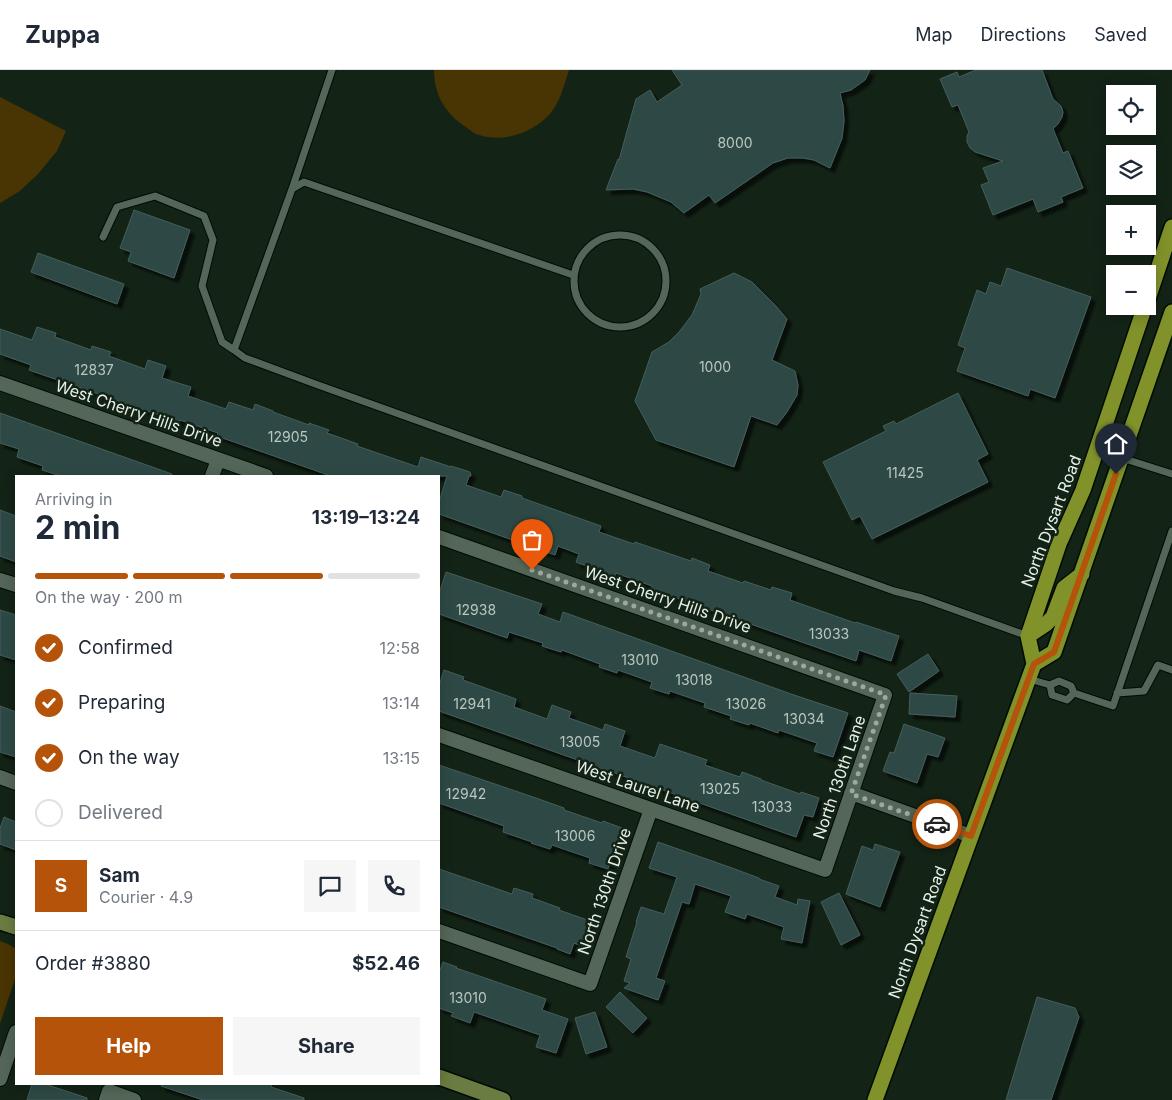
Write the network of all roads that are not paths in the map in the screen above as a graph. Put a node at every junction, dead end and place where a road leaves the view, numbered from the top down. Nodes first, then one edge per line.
1 (332, 70) edge
2 (292, 189) junction
3 (1172, 227) edge
4 (103, 237) dead end
5 (573, 275) junction
6 (1156, 275) edge
7 (1172, 312) edge
8 (1142, 315) edge
9 (234, 350) junction
10 (0, 383) edge
11 (1122, 458) junction
12 (218, 460) junction
13 (1172, 474) edge
14 (212, 475) edge
15 (263, 475) edge
16 (1172, 531) edge
17 (440, 537) edge
18 (1082, 574) junction
19 (0, 580) edge
20 (15, 586) edge
21 (1028, 636) junction
22 (1034, 664) junction
23 (1172, 670) edge
24 (1029, 679) junction
25 (1050, 686) junction
26 (1074, 693) junction
27 (1117, 693) junction
28 (886, 695) joint
29 (440, 734) edge
30 (0, 777) edge
31 (15, 783) edge
32 (851, 794) junction
33 (651, 809) junction
34 (971, 836) junction
35 (825, 870) joint
36 (0, 922) edge
37 (15, 928) edge
38 (440, 931) edge
39 (15, 1035) edge
40 (440, 1077) edge
41 (0, 1079) edge
42 (107, 1096) edge
43 (134, 1100) edge
44 (503, 1100) edge
45 (875, 1100) edge

1 - 2 lane
2 - 5 lane
2 - 9 lane
3 - 6 main road
4 - 9 lane
5 - 5 lane
7 - 11 main road
8 - 21 main road, North Dysart Road
9 - 21 lane
10 - 12 street, West Cherry Hills Drive
11 - 13 lane
11 - 18 main road
12 - 14 street
12 - 15 street, West Cherry Hills Drive
16 - 27 lane
17 - 28 street, West Cherry Hills Drive
18 - 21 main road
18 - 22 main road
19 - 20 street
21 - 22 main road
22 - 24 main road, North Dysart Road
23 - 27 lane
24 - 25 lane
24 - 34 main road, North Dysart Road
25 - 26 lane
25 - 26 lane
26 - 27 lane
28 - 32 street, North 130th Lane
29 - 33 street, West Laurel Lane
30 - 31 street
32 - 34 street
32 - 35 street, North 130th Lane
33 - 35 street, West Laurel Lane
33 - 38 street, North 130th Drive
34 - 45 main road, North Dysart Road
36 - 37 main road
39 - 41 street
40 - 44 main road
42 - 43 street

